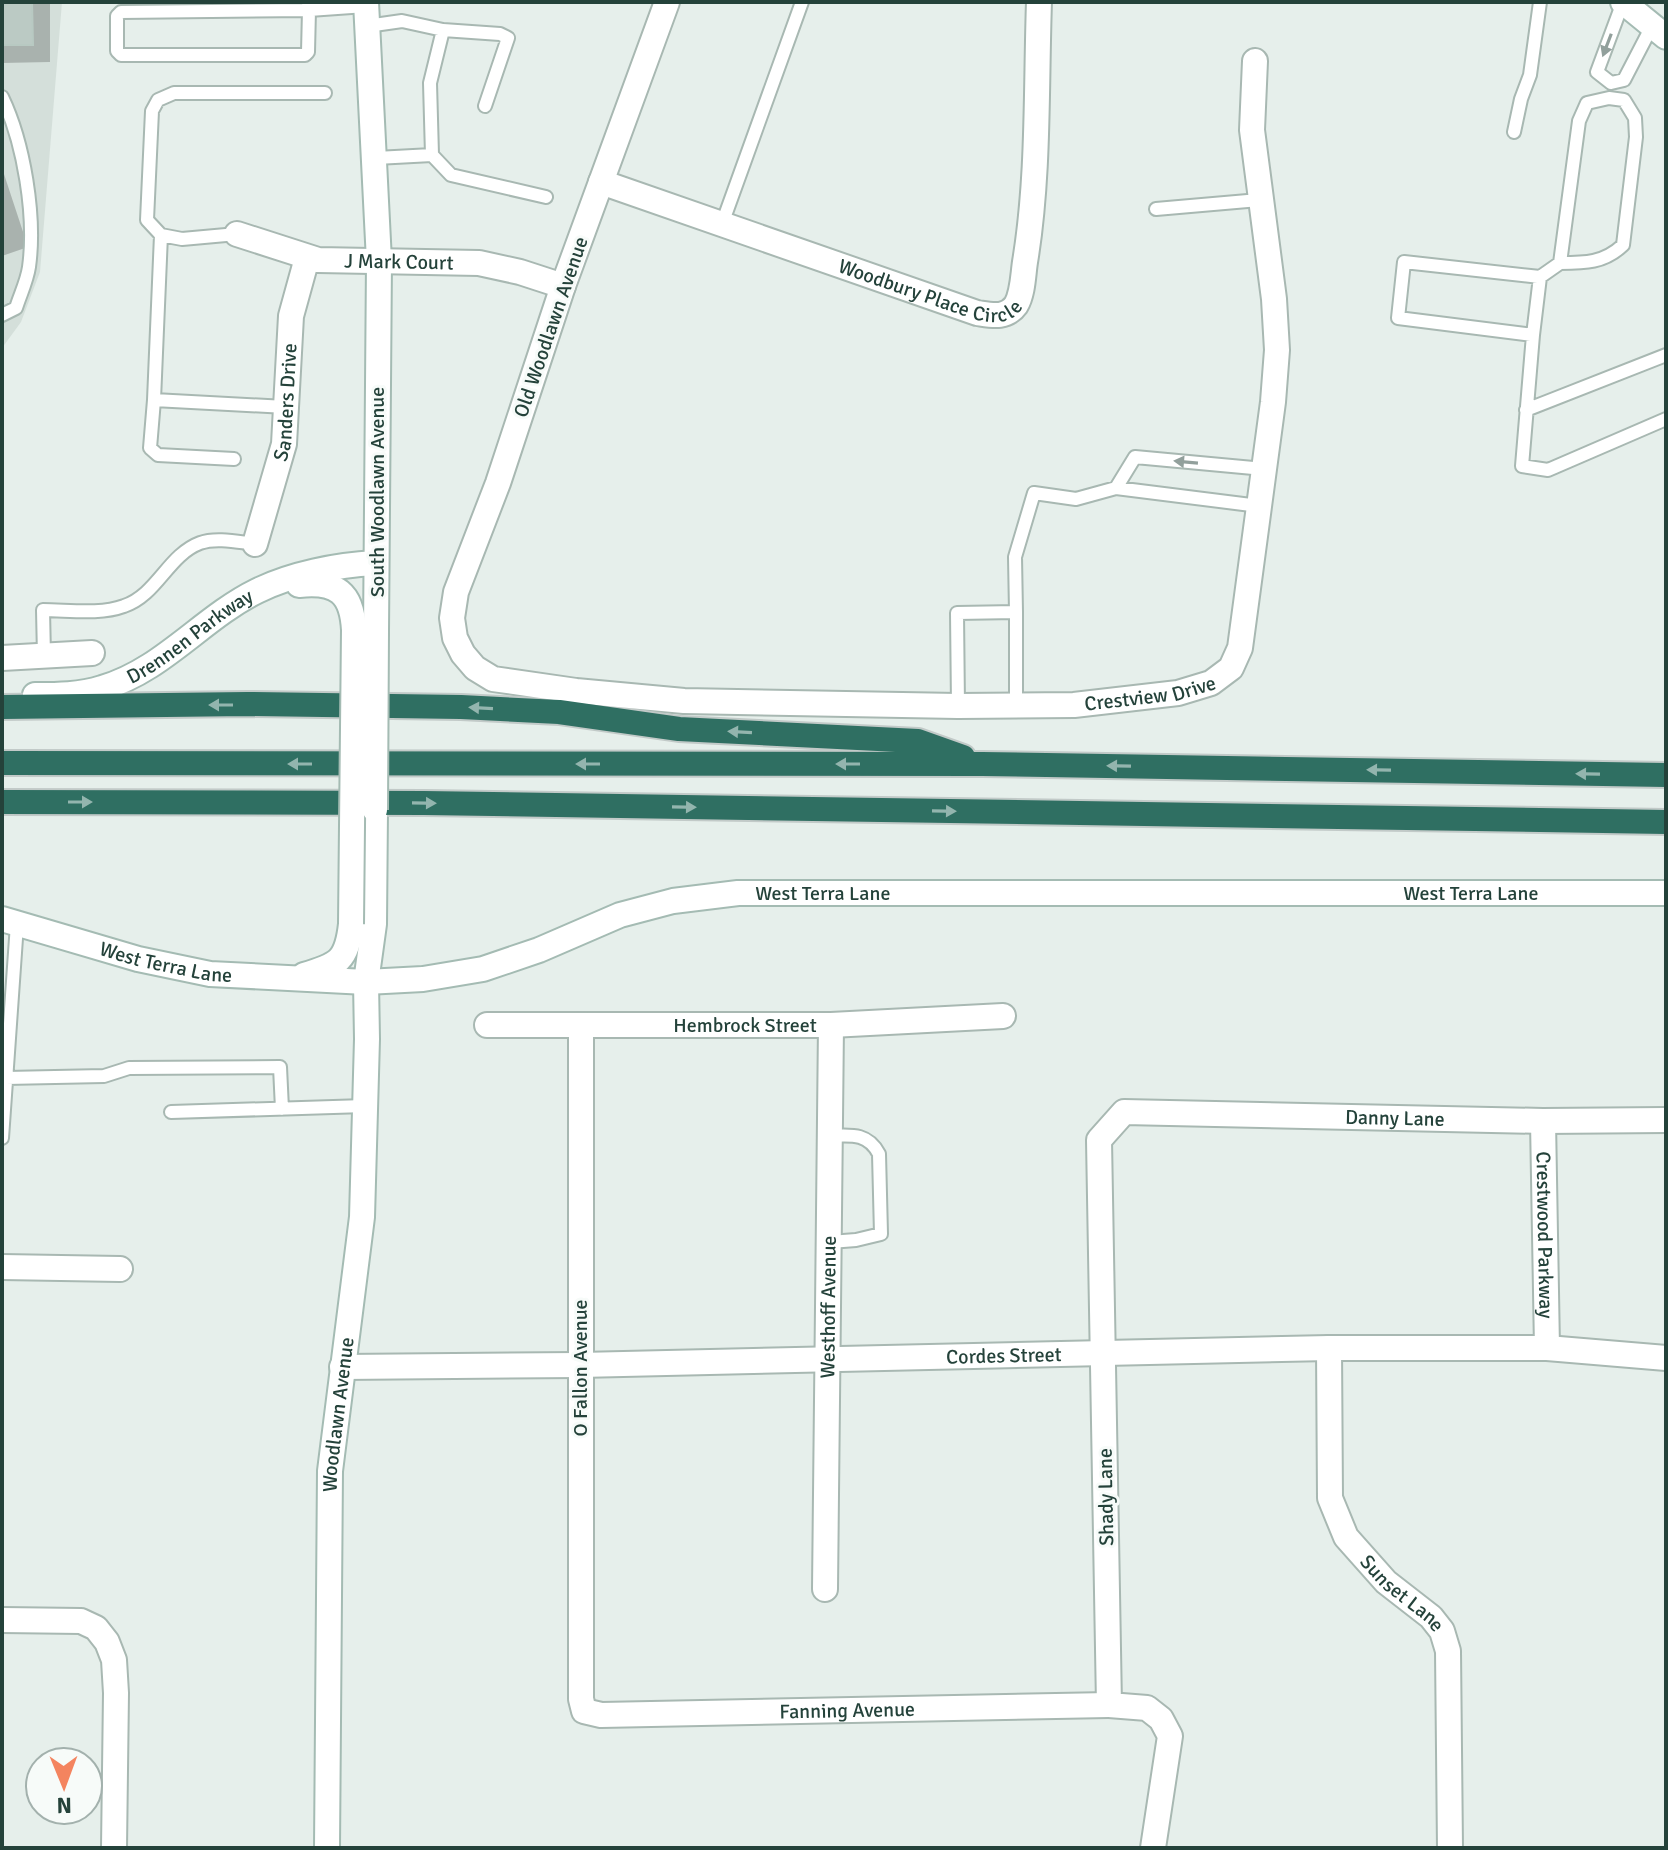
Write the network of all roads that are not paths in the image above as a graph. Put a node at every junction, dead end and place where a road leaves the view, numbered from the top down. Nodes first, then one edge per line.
1 (667, 2) edge
2 (802, 2) edge
3 (1039, 2) edge
4 (1540, 2) edge
5 (1623, 2) edge
6 (308, 6) edge
7 (367, 11) edge
8 (443, 30) junction
9 (1659, 31) edge
10 (1255, 61) dead end
11 (1611, 83) junction
12 (325, 93) dead end
13 (2, 97) edge
14 (1609, 98) junction
15 (485, 106) dead end
16 (1514, 132) dead end
17 (432, 155) junction
18 (376, 158) junction
19 (601, 182) junction
20 (546, 197) dead end
21 (1259, 200) junction
22 (1156, 209) dead end
23 (722, 224) junction
24 (237, 234) joint
25 (161, 235) junction
26 (307, 258) junction
27 (379, 261) junction
28 (1560, 263) junction
29 (1540, 277) junction
30 (563, 286) junction
31 (2, 315) edge
32 (1533, 335) junction
33 (1666, 355) edge
34 (154, 400) junction
35 (286, 407) junction
36 (1526, 410) junction
37 (1666, 419) edge
38 (234, 459) dead end
39 (1264, 469) junction
40 (1116, 488) junction
41 (1259, 506) junction
42 (255, 544) joint
43 (375, 563) junction
44 (258, 590) junction
45 (1016, 612) junction
46 (365, 631) junction
47 (92, 653) dead end
48 (463, 654) joint
49 (44, 656) junction
50 (2, 658) edge
51 (2, 696) edge
52 (1016, 704) junction
53 (958, 706) junction
54 (2, 707) edge
55 (2, 763) edge
56 (982, 764) junction
57 (1666, 775) edge
58 (2, 802) edge
59 (1666, 822) edge
60 (1666, 893) edge
61 (10, 921) edge
62 (363, 924) junction
63 (290, 980) junction
64 (366, 982) junction
65 (1003, 1016) dead end
66 (487, 1025) dead end
67 (581, 1025) junction
68 (831, 1025) junction
69 (6, 1078) junction
70 (365, 1106) junction
71 (282, 1109) junction
72 (171, 1112) dead end
73 (1124, 1112) joint
74 (1666, 1120) edge
75 (1543, 1121) junction
76 (830, 1136) junction
77 (2, 1138) edge
78 (830, 1242) junction
79 (2, 1267) edge
80 (120, 1269) dead end
81 (1329, 1348) junction
82 (1547, 1348) junction
83 (1103, 1352) junction
84 (1666, 1358) edge
85 (827, 1360) junction
86 (580, 1365) junction
87 (342, 1367) junction
88 (825, 1589) dead end
89 (2, 1620) edge
90 (1109, 1705) junction
91 (584, 1711) joint
92 (114, 1848) edge
93 (327, 1848) edge
94 (1153, 1848) edge
95 (1450, 1848) edge

1 - 19 street, Old Woodlawn Avenue
2 - 23 lane
3 - 23 street, Woodbury Place Circle
4 - 16 lane
5 - 9 street
5 -> 11 lane
6 - 6 lane
6 - 7 lane
7 - 8 lane
7 - 18 street, South Woodlawn Avenue
8 - 15 lane
8 - 17 lane
9 - 11 lane
10 - 21 street, Crestview Drive
11 - 14 lane
12 - 25 lane
13 - 31 lane
14 - 28 lane
14 - 28 lane
17 - 18 lane
17 - 20 lane
18 - 27 street, South Woodlawn Avenue
19 - 23 street, Woodbury Place Circle
19 - 30 street, Old Woodlawn Avenue
21 - 22 lane
21 - 39 street, Crestview Drive
24 - 25 lane
24 - 26 street, J Mark Court
25 - 34 lane
26 - 27 street, J Mark Court
26 - 35 street, Sanders Drive
27 - 30 street, J Mark Court
27 - 43 street, South Woodlawn Avenue
28 - 29 lane
29 - 32 lane
29 - 32 lane
30 - 48 street, Old Woodlawn Avenue
32 - 36 lane
33 - 36 lane
34 - 35 lane
34 - 38 lane
35 - 42 street, Sanders Drive
36 - 37 lane
39 -> 40 lane
39 - 41 street, Crestview Drive
40 - 41 lane
40 - 45 lane
41 - 52 street, Crestview Drive
42 - 49 lane
43 - 44 street, Drennen Parkway
43 - 46 street, South Woodlawn Avenue
44 - 46 street
44 - 51 street, Drennen Parkway
45 - 52 lane
45 - 53 lane
46 - 62 street, South Woodlawn Avenue, bridge
47 - 49 street
48 - 53 street, Crestview Drive
49 - 50 street
52 - 53 street, Crestview Drive
56 -> 54 highway
56 -> 55 highway
57 -> 56 highway
58 -> 59 highway
60 - 64 street, West Terra Lane
61 - 63 street, West Terra Lane
61 - 69 lane
62 - 63 street
62 - 64 street, South Woodlawn Avenue
63 - 64 street, West Terra Lane
64 - 70 street, Woodlawn Avenue
65 - 68 street, Hembrock Street
66 - 67 street, Hembrock Street
67 - 68 street, Hembrock Street
67 - 86 street, O Fallon Avenue
68 - 76 street, Westhoff Avenue
69 - 71 lane
69 - 77 lane
70 - 71 lane
70 - 87 street, Woodlawn Avenue
71 - 72 lane
73 - 75 street, Danny Lane
73 - 83 street, Shady Lane
74 - 75 street, Danny Lane
75 - 82 street, Crestwood Parkway
76 - 78 street, Westhoff Avenue
76 - 78 lane
78 - 85 street, Westhoff Avenue
79 - 80 street
81 - 82 street, Cordes Street
81 - 83 street, Cordes Street
81 - 95 street, Sunset Lane
82 - 84 street, Cordes Street
83 - 85 street, Cordes Street
83 - 90 street, Shady Lane
85 - 86 street, Cordes Street
85 - 88 street, Westhoff Avenue
86 - 87 street, Cordes Street
86 - 91 street, O Fallon Avenue
87 - 93 street, Woodlawn Avenue
89 - 92 street
90 - 91 street, Fanning Avenue
90 - 94 street

